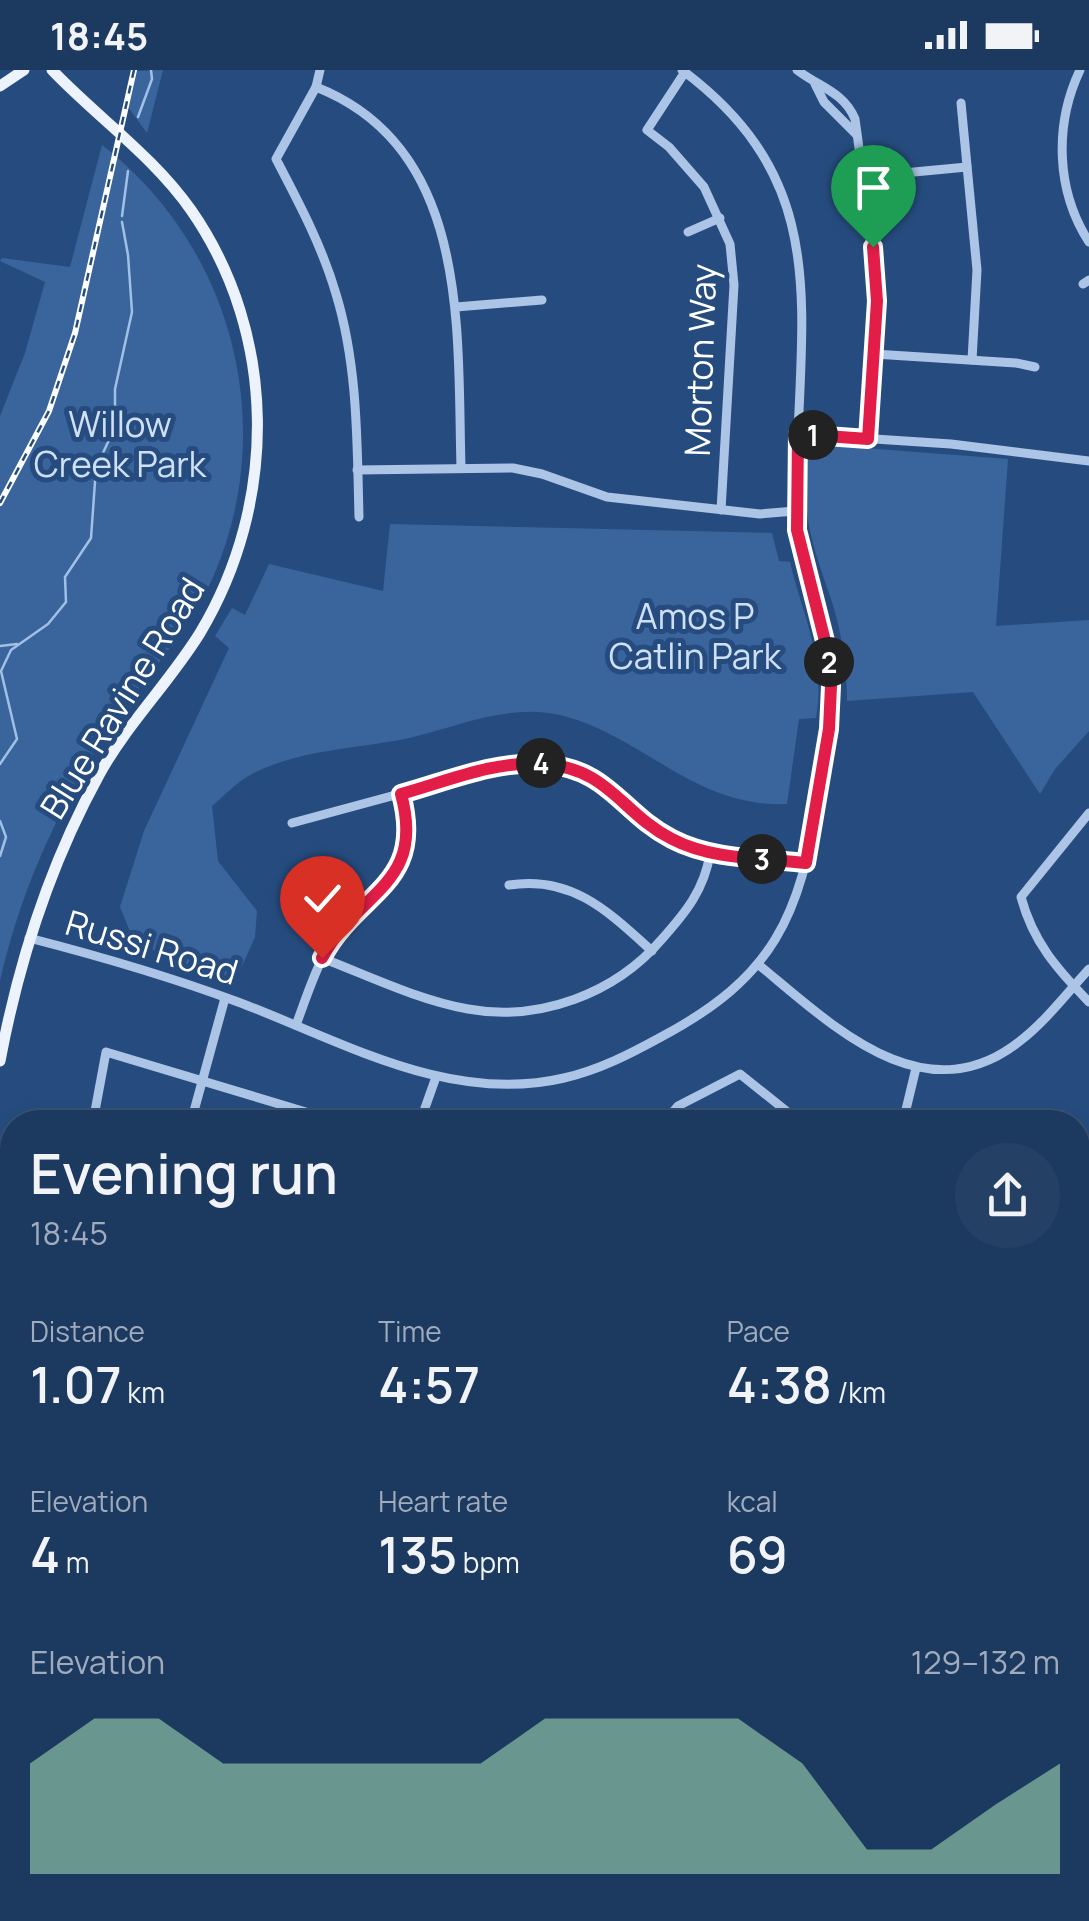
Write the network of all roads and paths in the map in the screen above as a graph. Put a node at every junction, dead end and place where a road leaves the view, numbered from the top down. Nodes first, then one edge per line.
1 (24, 70) edge
2 (52, 70) edge
3 (320, 70) edge
4 (798, 70) edge
5 (1080, 70) edge
6 (684, 71) edge
7 (815, 84) junction
8 (0, 86) edge
9 (316, 87) junction
10 (961, 102) dead end
11 (856, 134) junction
12 (967, 166) junction
13 (861, 177) junction
14 (720, 218) junction
15 (688, 232) dead end
16 (1089, 242) edge
17 (542, 300) dead end
18 (456, 307) junction
19 (874, 354) junction
20 (972, 360) junction
21 (1035, 367) dead end
22 (798, 434) junction
23 (868, 439) junction
24 (1089, 461) edge
25 (461, 467) junction
26 (358, 470) junction
27 (721, 510) junction
28 (795, 511) junction
29 (359, 517) dead end
30 (401, 794) junction
31 (1089, 813) edge
32 (292, 822) dead end
33 (710, 854) junction
34 (806, 863) junction
35 (509, 886) dead end
36 (29, 938) junction
37 (652, 951) junction
38 (322, 958) junction
39 (759, 965) junction
40 (1089, 968) edge
41 (1073, 986) junction
42 (225, 998) junction
43 (1089, 1002) edge
44 (296, 1025) junction
45 (0, 1061) edge
46 (916, 1068) junction
47 (436, 1077) junction
48 (201, 1080) junction
49 (95, 1110) edge
50 (194, 1110) edge
51 (306, 1110) edge
52 (424, 1110) edge
53 (675, 1110) edge
54 (785, 1110) edge
55 (906, 1110) edge

1 - 8 main road
2 - 36 main road, Blue Ravine Road
3 - 9 street
4 - 7 street
5 - 16 street
6 - 14 street, Morton Way
6 - 22 street, Russi Road
7 - 11 street
7 - 11 street
9 - 18 street
9 - 26 street
10 - 12 street
11 - 13 street
12 - 13 street
12 - 20 street
13 - 19 street
14 - 15 street
14 - 27 street, Morton Way
17 - 18 street
18 - 25 street
19 - 20 street
19 - 23 street
20 - 21 street
22 - 23 street
22 - 28 street, Russi Road
23 - 24 street
25 - 26 street
25 - 27 street
26 - 29 street
27 - 28 street
28 - 34 street, Russi Road
30 - 32 street
30 - 33 street
30 - 38 street
31 - 41 street
33 - 34 street
33 - 37 street
34 - 39 street, Russi Road
35 - 37 street
36 - 42 street, Russi Road
36 - 45 main road, Blue Ravine Road
37 - 38 street
38 - 44 street
39 - 46 street
39 - 47 street, Russi Road
40 - 41 street
41 - 43 street
41 - 46 street
42 - 44 street, Russi Road
42 - 48 street
44 - 47 street, Russi Road
46 - 55 street
47 - 52 street
48 - 49 street
48 - 50 street
48 - 51 street
53 - 54 street

